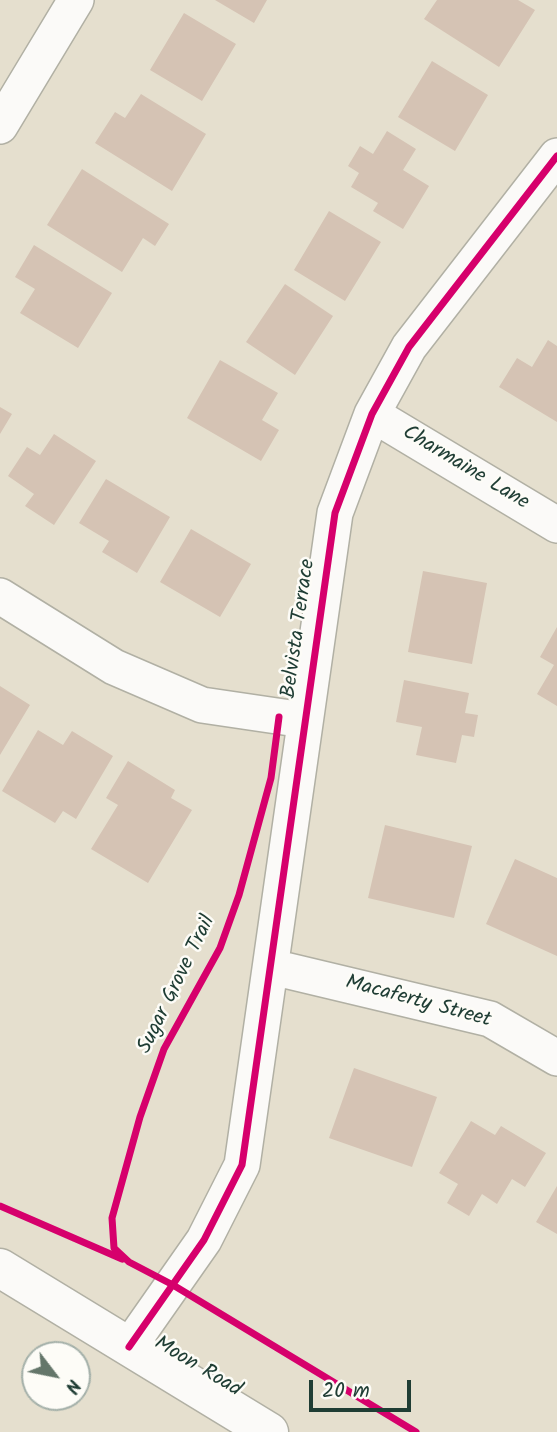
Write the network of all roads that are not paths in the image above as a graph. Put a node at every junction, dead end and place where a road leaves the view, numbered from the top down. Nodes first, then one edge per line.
1 (76, 0) edge
2 (0, 126) edge
3 (557, 156) edge
4 (372, 414) junction
5 (557, 525) edge
6 (0, 596) edge
7 (304, 720) junction
8 (272, 967) junction
9 (557, 1058) edge
10 (0, 1268) edge
11 (130, 1347) junction
12 (269, 1432) edge

1 - 2 street
3 - 4 street, Belvista Terrace
4 - 5 street, Charmaine Lane
4 - 7 street, Belvista Terrace
6 - 7 street
7 - 8 street, Belvista Terrace
8 - 9 street, Macaferty Street
8 - 11 street, Belvista Terrace
10 - 11 street, Moon Road
11 - 12 street, Moon Road

